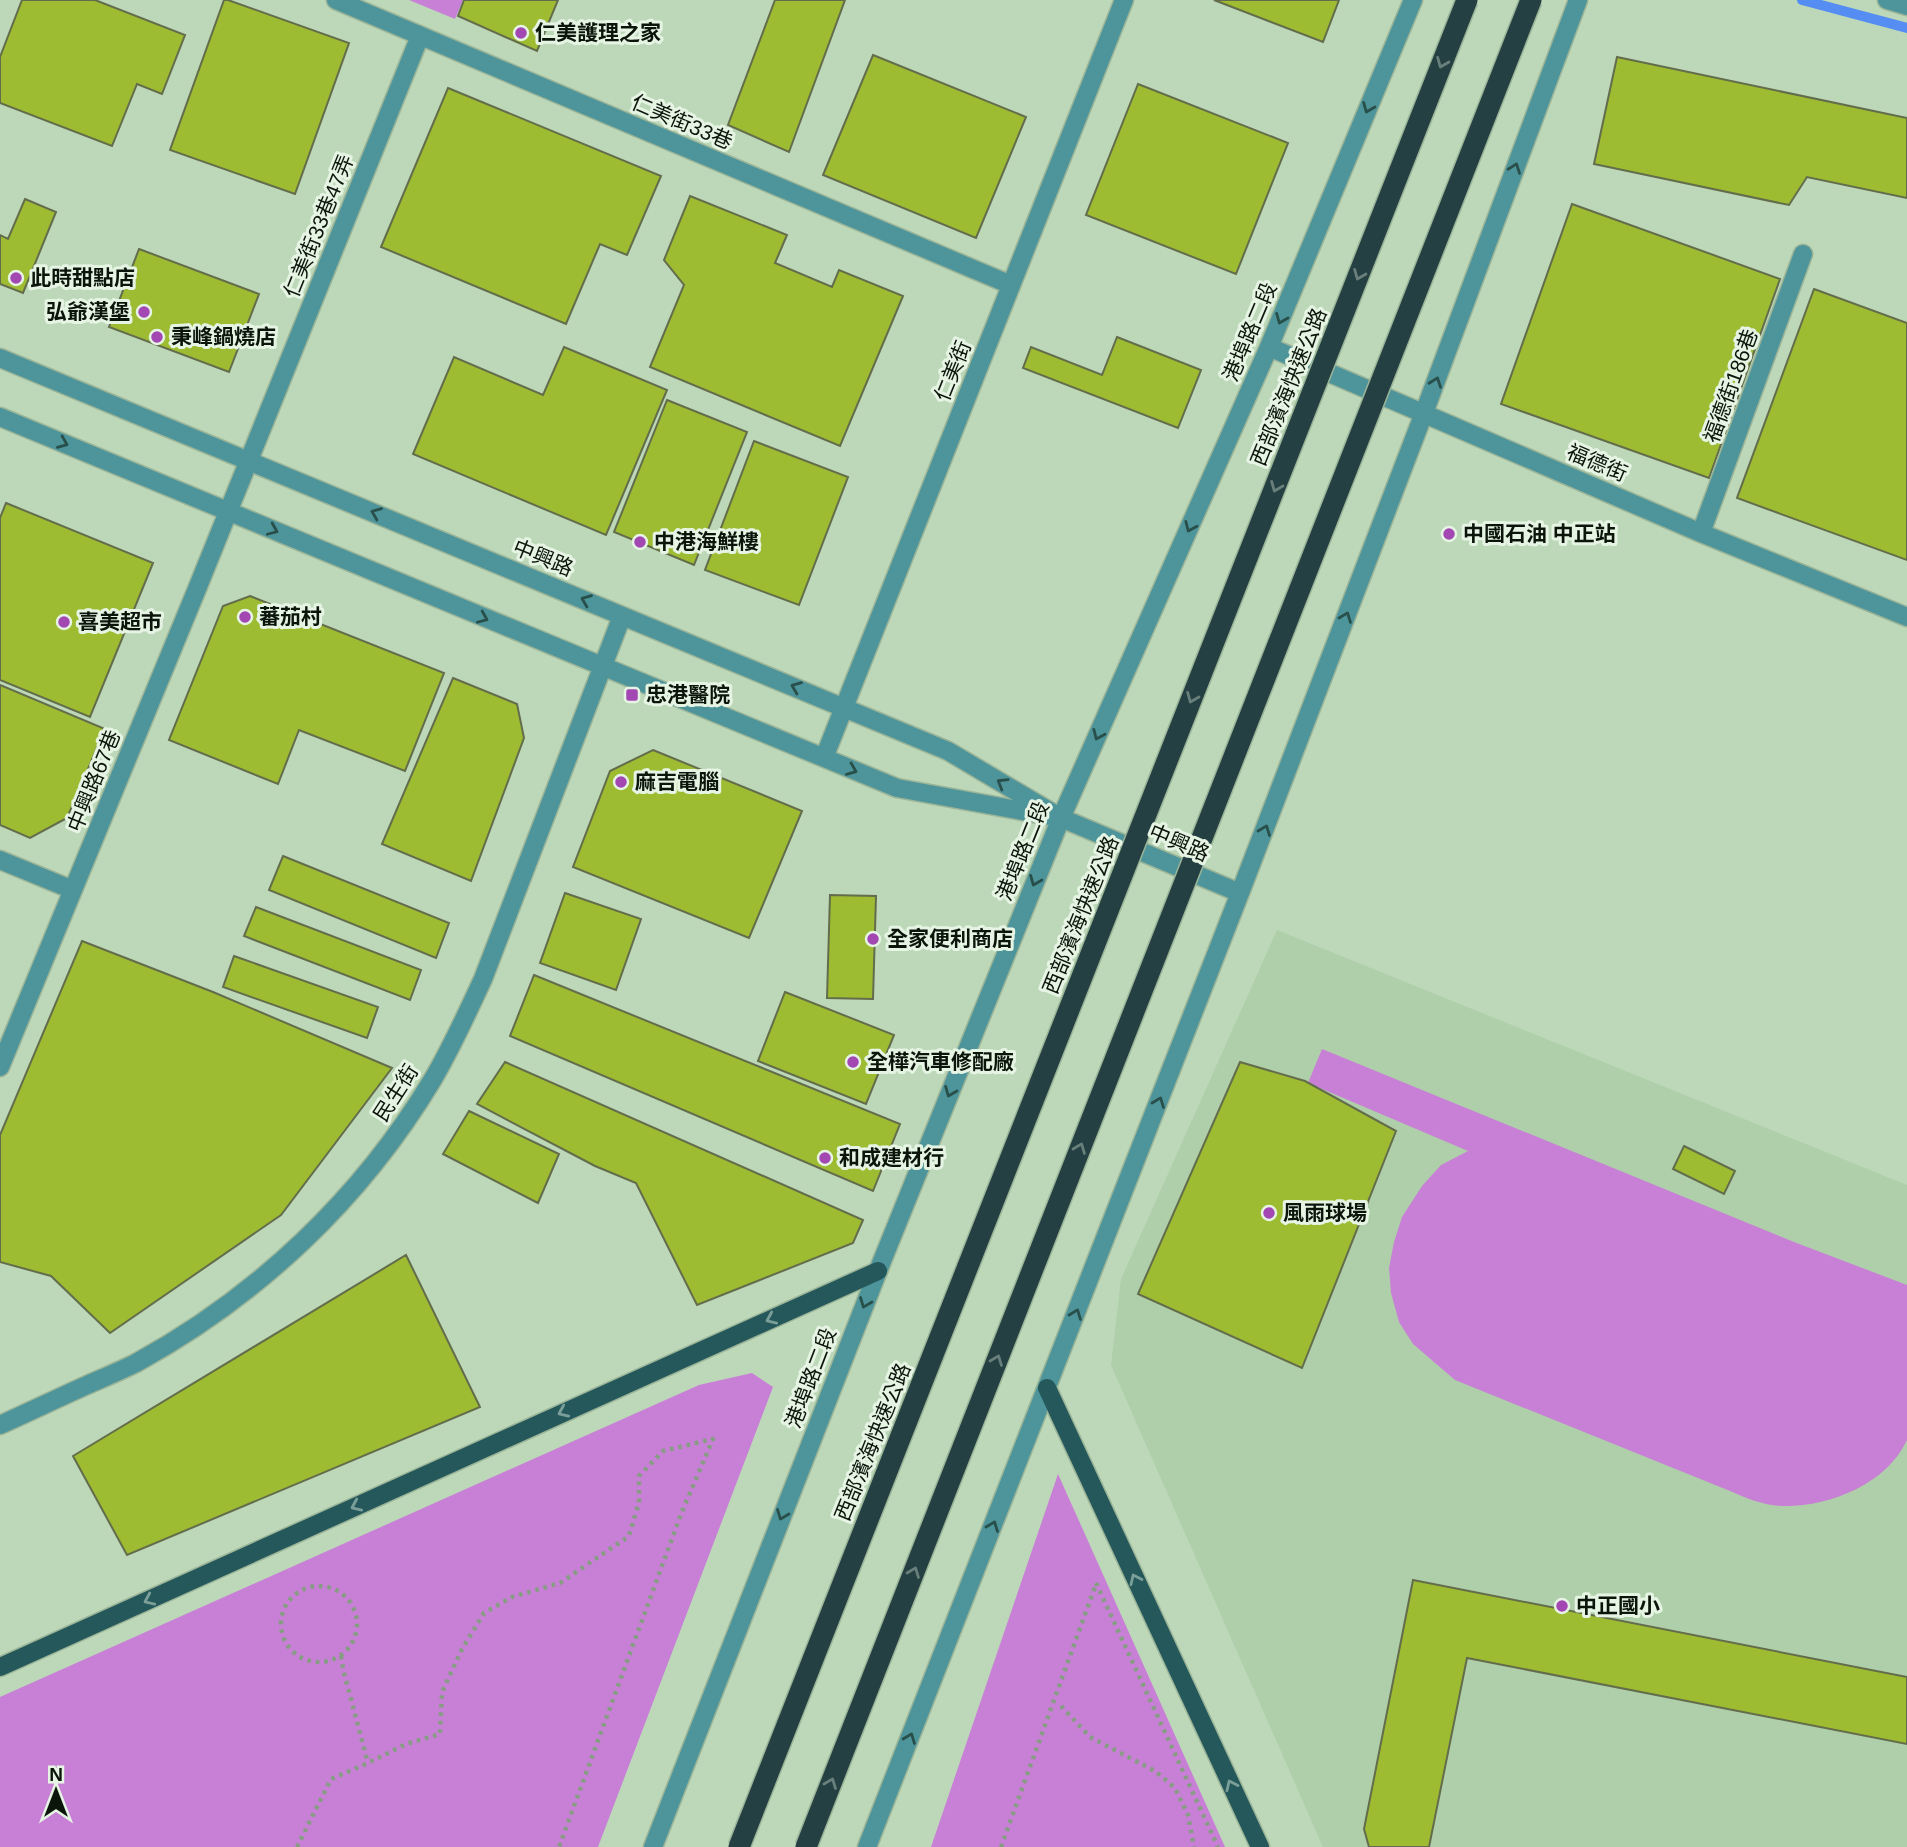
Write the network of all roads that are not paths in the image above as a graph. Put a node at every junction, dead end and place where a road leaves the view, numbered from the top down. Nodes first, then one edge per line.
1 (336, 0) edge
2 (1124, 0) edge
3 (1413, 0) edge
4 (1468, 0) edge
5 (1531, 0) edge
6 (1578, 0) edge
7 (1887, 0) edge
8 (1907, 6) edge
9 (420, 36) junction
10 (1803, 254) dead end
11 (1011, 285) junction
12 (1269, 347) junction
13 (0, 358) edge
14 (1424, 413) junction
15 (0, 417) edge
16 (249, 461) junction
17 (228, 512) junction
18 (1701, 533) junction
19 (622, 615) junction
20 (1907, 617) edge
21 (603, 667) junction
22 (844, 707) junction
23 (824, 758) junction
24 (1061, 818) junction
25 (0, 860) edge
26 (73, 890) junction
27 (1240, 893) junction
28 (0, 1067) edge
29 (878, 1271) junction
30 (1047, 1388) junction
31 (0, 1425) edge
32 (0, 1667) edge
33 (653, 1847) edge
34 (740, 1847) edge
35 (806, 1847) edge
36 (867, 1847) edge
37 (1260, 1847) edge

1 - 9 street, 仁美街33巷
2 - 11 street, 仁美街
3 -> 12 street, 港埠路二段
4 -> 34 highway, 西部濱海快速公路, bridge
35 -> 5 highway, bridge
14 -> 6 street
7 - 8 street
9 - 11 street, 仁美街33巷
9 - 16 street, 仁美街33巷47弄
10 - 18 street, 福德街186巷
11 - 22 street, 仁美街
12 - 14 street, 福德街
12 -> 24 street, 港埠路二段
13 - 16 street, 中興路
14 - 18 street, 福德街
27 -> 14 street
15 -> 17 street, 中興路
16 - 17 street, 仁美街33巷47弄
19 -> 16 street, 中興路
17 -> 21 street, 中興路
17 - 26 street, 中興路67巷
18 - 20 street, 福德街
19 - 21 street, 民生街
22 -> 19 street, 中興路
21 - 23 street, 中興路
21 - 31 street, 民生街
22 - 23 street, 仁美街
24 -> 22 street, 中興路
23 -> 24 street, 中興路
24 - 27 street, 中興路
24 -> 29 street, 港埠路二段
25 - 26 street
26 - 28 street, 中興路67巷
30 -> 27 street
29 -> 32 main road
29 -> 33 street, 港埠路二段
36 -> 30 street
37 -> 30 main road

